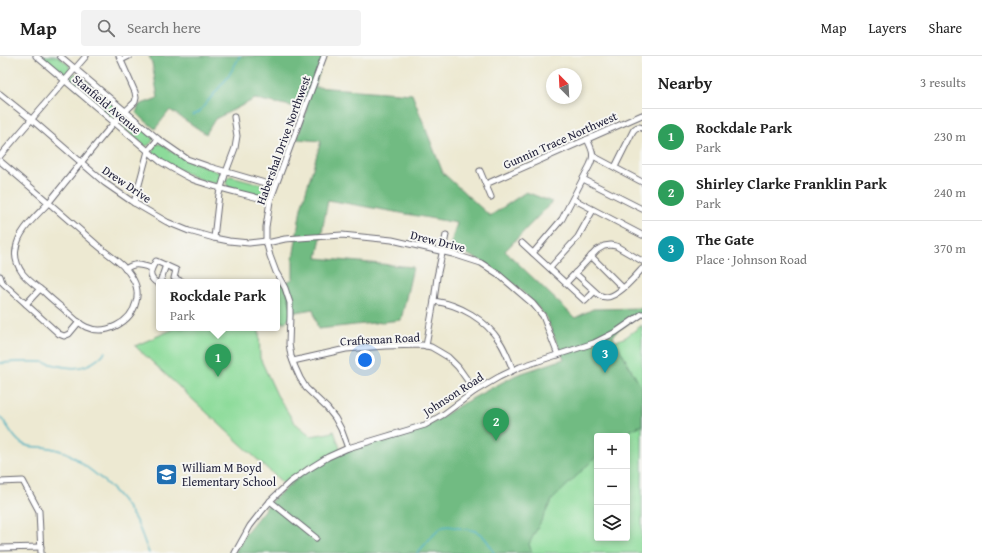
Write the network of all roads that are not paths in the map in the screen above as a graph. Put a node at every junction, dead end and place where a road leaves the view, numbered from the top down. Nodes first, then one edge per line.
1 (36, 56) edge
2 (60, 56) edge
3 (86, 56) edge
4 (129, 56) edge
5 (324, 56) edge
6 (120, 58) edge
7 (75, 69) junction
8 (65, 81) junction
9 (0, 94) edge
10 (126, 112) junction
11 (642, 115) edge
12 (234, 117) dead end
13 (31, 119) junction
14 (633, 119) junction
15 (114, 122) junction
16 (639, 128) edge
17 (158, 139) junction
18 (587, 139) junction
19 (148, 151) junction
20 (0, 156) edge
21 (593, 156) junction
22 (0, 161) edge
23 (81, 162) junction
24 (615, 167) junction
25 (480, 171) dead end
26 (226, 172) junction
27 (583, 179) junction
28 (642, 182) edge
29 (486, 184) junction
30 (275, 186) junction
31 (221, 188) junction
32 (491, 197) dead end
33 (573, 199) junction
34 (270, 201) junction
35 (48, 202) junction
36 (134, 203) junction
37 (642, 209) edge
38 (593, 210) junction
39 (446, 235) dead end
40 (642, 235) edge
41 (214, 238) junction
42 (267, 242) junction
43 (522, 243) dead end
44 (442, 252) junction
45 (533, 252) junction
46 (591, 256) junction
47 (642, 261) edge
48 (166, 265) junction
49 (151, 268) junction
50 (550, 268) junction
51 (125, 269) junction
52 (642, 269) edge
53 (575, 273) junction
54 (0, 276) edge
55 (161, 279) edge
56 (176, 279) edge
57 (156, 282) edge
58 (566, 283) junction
59 (623, 288) junction
60 (40, 289) junction
61 (594, 292) junction
62 (434, 301) junction
63 (26, 304) junction
64 (642, 314) edge
65 (79, 322) junction
66 (426, 346) junction
67 (558, 355) junction
68 (292, 361) junction
69 (513, 370) junction
70 (475, 391) junction
71 (348, 448) junction
72 (0, 482) edge
73 (270, 501) junction
74 (316, 538) dead end
75 (41, 547) junction
76 (0, 548) edge
77 (41, 553) edge
78 (235, 553) edge

1 - 8 street, Stanfield Avenue
2 - 7 street
3 - 7 street
4 - 6 street
5 - 30 street, Habershal Drive Northwest
6 - 10 street
7 - 8 street
7 - 10 street
8 - 13 street
8 - 15 street, Stanfield Avenue
9 - 13 street, Drew Drive
10 - 15 street
10 - 17 street
11 - 14 street, Gunnin Trace Northwest
12 - 26 street
13 - 20 street
13 - 23 street, Drew Drive
14 - 16 street
14 - 18 street, Gunnin Trace Northwest
15 - 19 street, Stanfield Avenue
15 - 23 street
16 - 24 street
17 - 19 street
17 - 26 street
18 - 21 street
18 - 29 street, Gunnin Trace Northwest
19 - 31 street, Stanfield Avenue
19 - 36 street
21 - 24 street
21 - 27 street
22 - 35 street
23 - 35 street
23 - 36 street, Drew Drive
24 - 28 street
25 - 29 street
26 - 30 street
26 - 31 street
27 - 33 street
27 - 37 street
29 - 32 street
30 - 34 street, Habershal Drive Northwest
31 - 34 street, Stanfield Avenue
31 - 41 street
33 - 38 street
33 - 45 street
34 - 42 street, Habershal Drive Northwest
35 - 51 street
35 - 60 street
36 - 41 street, Drew Drive
38 - 40 street
38 - 50 street
39 - 44 street
41 - 42 street, Drew Drive
42 - 44 street, Drew Drive
42 - 68 street, Habershal Drive Northwest
43 - 45 street
44 - 62 street
44 - 67 street, Drew Drive
45 - 50 street
46 - 47 street
46 - 53 street
46 - 59 street
48 - 49 street
48 - 55 street
48 - 56 street
49 - 51 street
49 - 57 street
50 - 58 street
51 - 65 street
52 - 59 street
53 - 58 street
53 - 61 street
54 - 63 street
58 - 61 street
59 - 61 street
60 - 63 street
60 - 65 street
62 - 66 street
62 - 69 street
63 - 65 street
64 - 67 street, Johnson Road
66 - 68 street, Craftsman Road
66 - 70 street, Craftsman Road
67 - 69 street, Johnson Road
68 - 71 street, Habershal Drive Northwest
69 - 70 street, Johnson Road
70 - 71 street, Johnson Road
71 - 73 street, Johnson Road
72 - 75 street
73 - 74 street
73 - 78 street, Johnson Road
75 - 76 street
75 - 77 street

